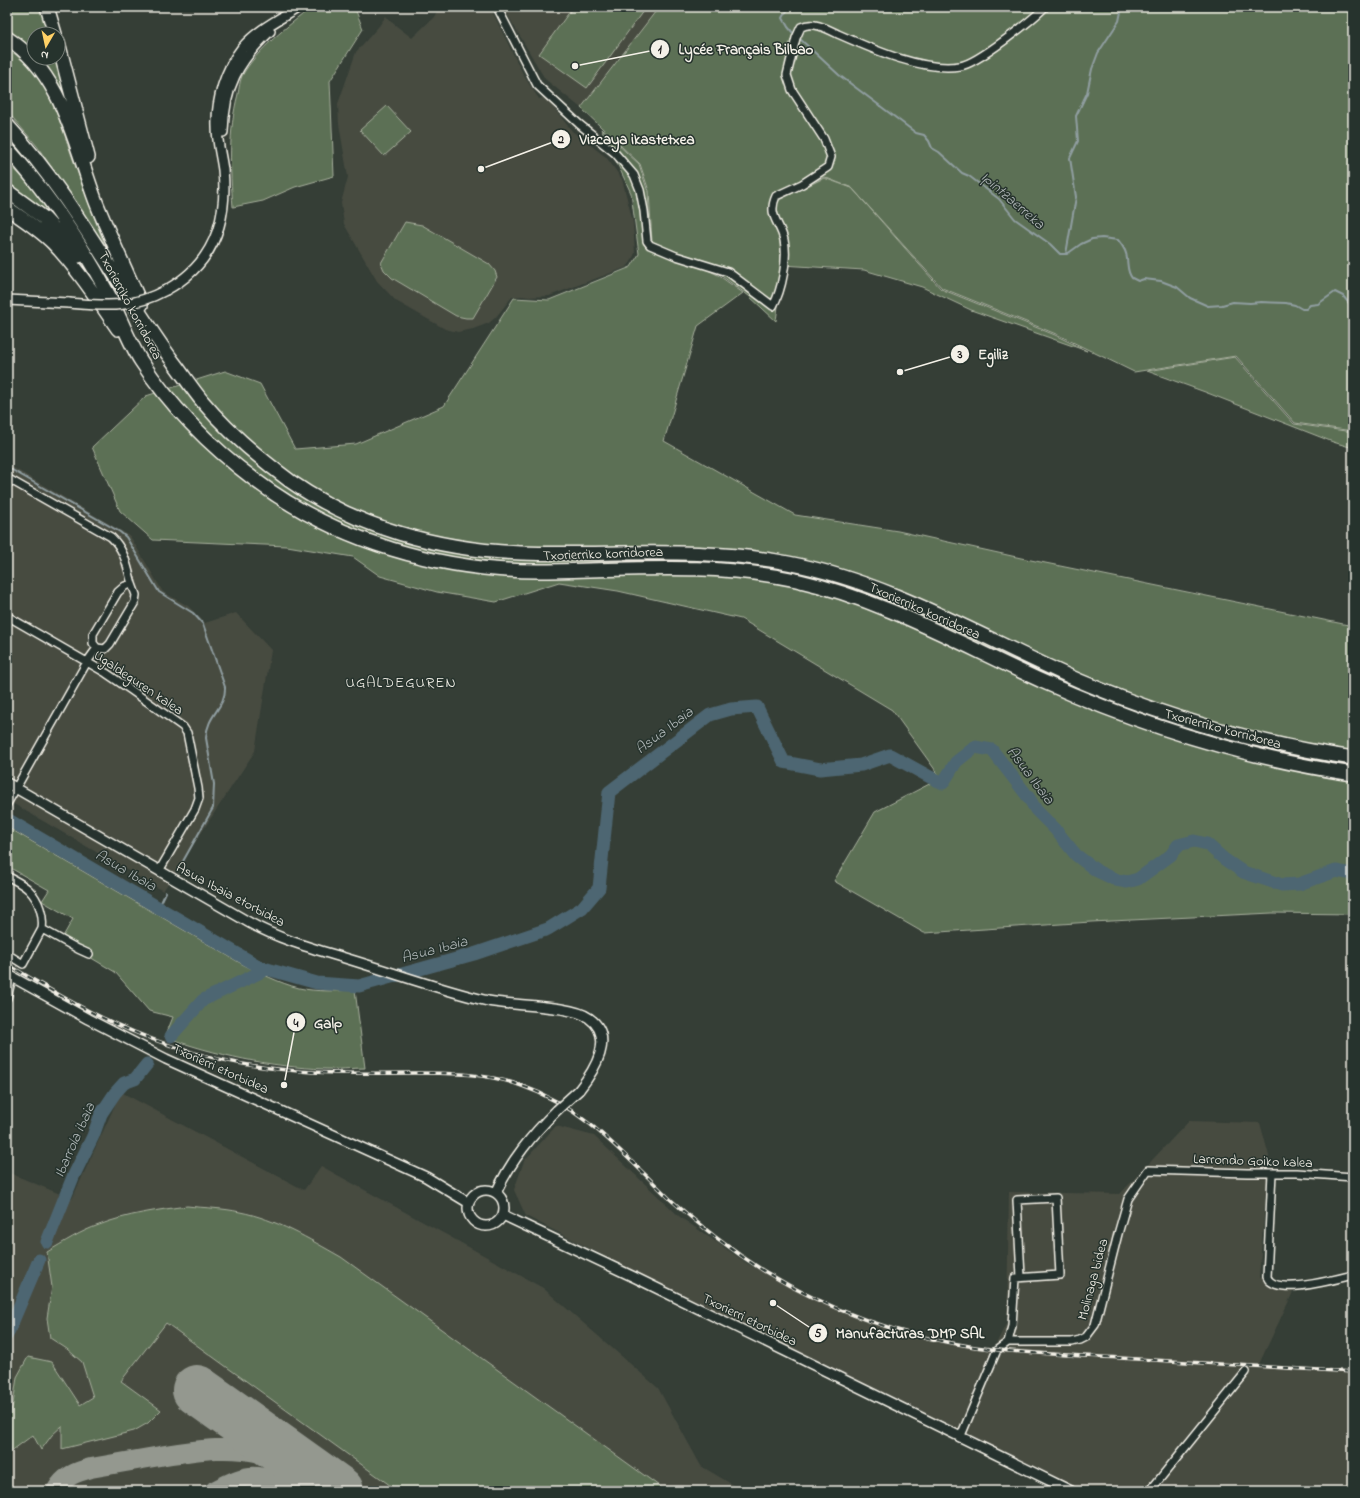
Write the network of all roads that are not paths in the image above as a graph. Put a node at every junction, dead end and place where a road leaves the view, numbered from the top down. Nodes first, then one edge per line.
1 (47, 7) edge
2 (299, 7) edge
3 (497, 7) edge
4 (1045, 7) edge
5 (53, 26) edge
6 (7, 38) edge
7 (66, 66) edge
8 (7, 125) edge
9 (7, 148) edge
10 (7, 191) edge
11 (7, 208) edge
12 (108, 230) junction
13 (7, 300) edge
14 (123, 327) junction
15 (154, 336) junction
16 (139, 359) junction
17 (7, 478) edge
18 (132, 584) junction
19 (7, 616) edge
20 (97, 648) junction
21 (87, 662) junction
22 (1353, 758) edge
23 (1353, 774) edge
24 (7, 783) edge
25 (16, 788) junction
26 (7, 804) edge
27 (159, 871) junction
28 (7, 876) edge
29 (42, 929) junction
30 (7, 954) edge
31 (89, 954) dead end
32 (9, 976) edge
33 (7, 998) edge
34 (1152, 1170) joint
35 (1272, 1173) junction
36 (1353, 1177) edge
37 (496, 1193) junction
38 (469, 1203) junction
39 (503, 1215) junction
40 (1353, 1275) edge
41 (1021, 1277) junction
42 (1008, 1342) junction
43 (1246, 1372) dead end
44 (960, 1438) junction
45 (1071, 1491) edge
46 (1150, 1491) edge

1 - 5 highway
2 - 13 street, bridge
3 - 4 street
6 - 12 highway
7 - 12 highway
8 - 15 highway, Txorierriko korridorea
9 - 14 highway, Txorierriko korridorea
10 - 14 highway
11 - 16 highway
12 - 15 highway
14 - 16 highway, Txorierriko korridorea
15 - 22 highway, Txorierriko korridorea
16 - 23 highway, Txorierriko korridorea
17 - 18 street
18 - 20 street
18 - 20 street
19 - 21 street, Ugaldeguren kalea
20 - 21 street
21 - 25 street
21 - 27 street, Ugaldeguren kalea
24 - 25 street, Asua Ibaia etorbidea
25 - 26 street
25 - 27 street, Asua Ibaia etorbidea
27 - 37 street, Asua Ibaia etorbidea, bridge
28 - 29 street
29 - 30 street
29 - 31 street
32 - 33 street
32 - 38 street, Txorierri etorbidea
34 - 35 street, Larrondo Goiko kalea
34 - 42 street, Molinaga bidea
35 - 36 street, Larrondo Goiko kalea
35 - 40 street
37 - 38 street
37 - 39 street
38 - 39 street
39 - 44 street, Txorierri etorbidea
41 - 41 street
41 - 42 street
42 - 44 street
43 - 46 street
44 - 45 street, Txorierri etorbidea

